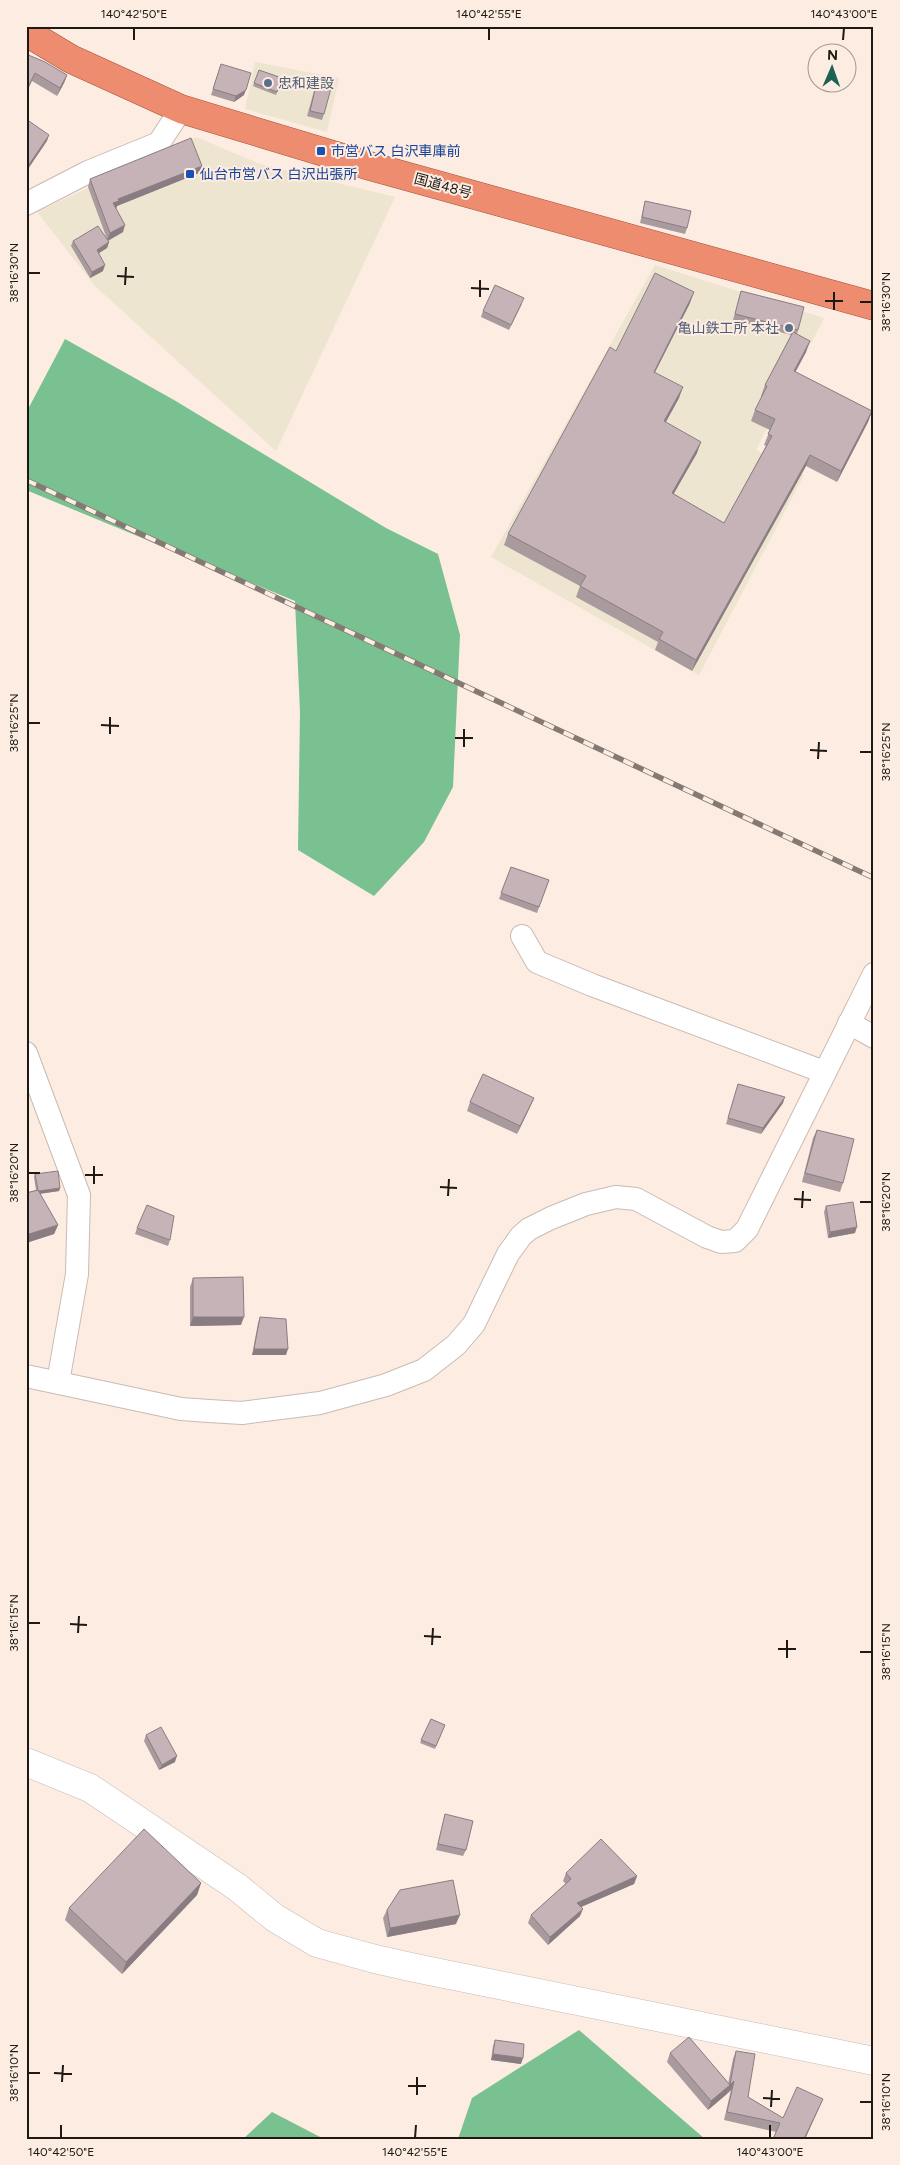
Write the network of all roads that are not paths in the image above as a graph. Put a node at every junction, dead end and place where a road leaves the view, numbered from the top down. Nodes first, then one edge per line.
1 (26, 32) edge
2 (181, 109) junction
3 (26, 204) edge
4 (874, 306) edge
5 (522, 936) dead end
6 (874, 974) edge
7 (849, 1023) junction
8 (874, 1037) edge
9 (26, 1053) edge
10 (824, 1072) junction
11 (26, 1376) edge
12 (58, 1382) junction
13 (26, 1762) edge
14 (874, 2061) edge

1 - 2 highway, 国道48号
2 - 3 street
2 - 4 highway, 国道48号
5 - 10 street
6 - 7 street
7 - 8 street
7 - 10 street
9 - 12 street
10 - 12 street
11 - 12 street
13 - 14 street

